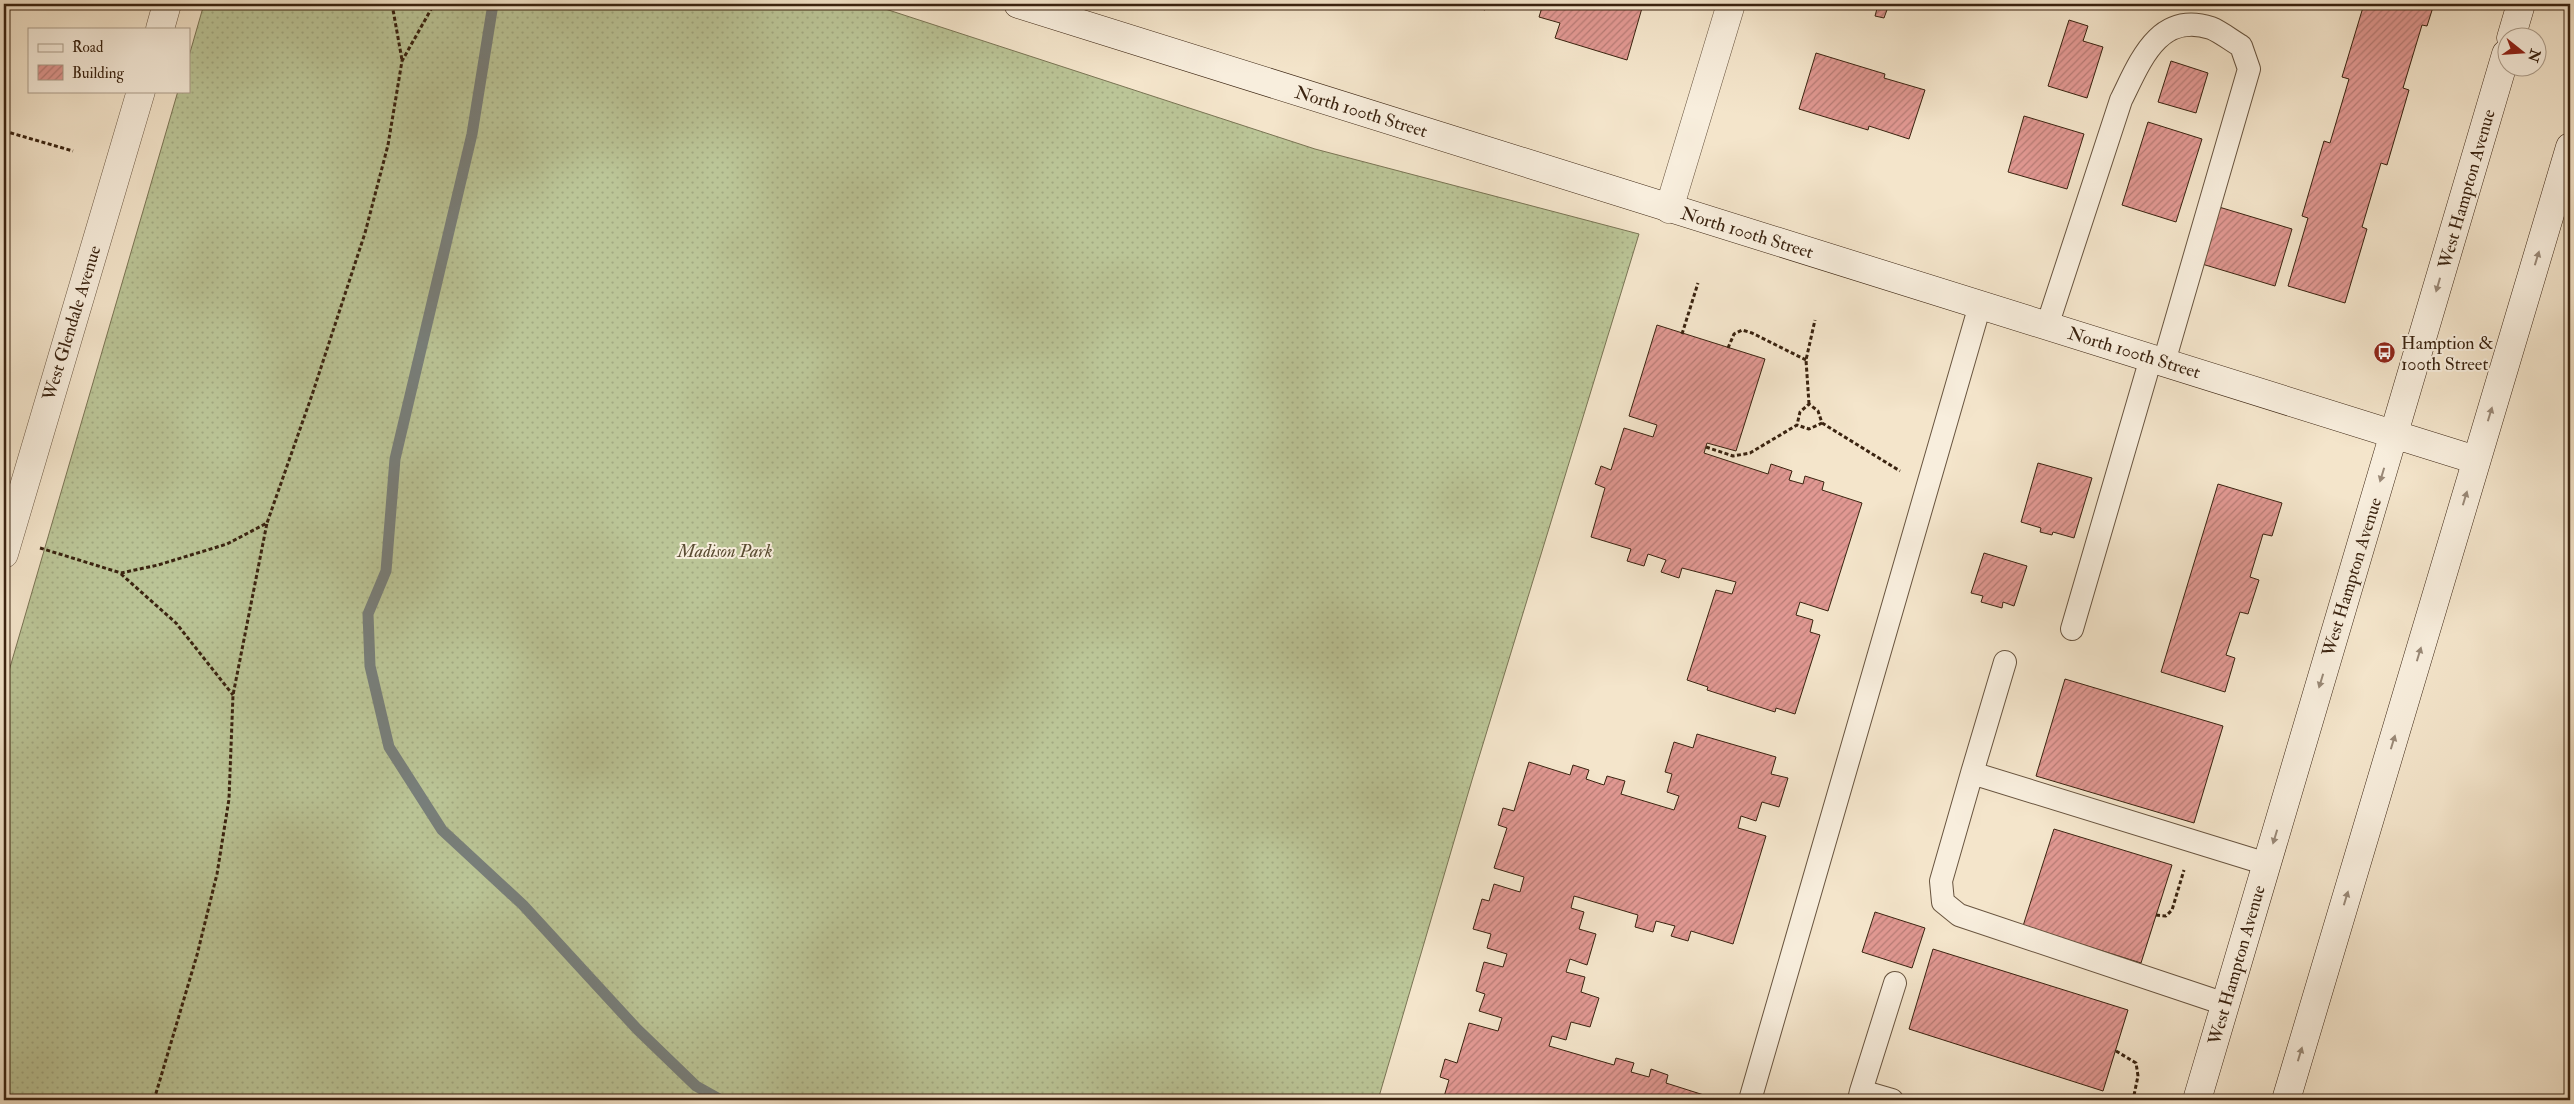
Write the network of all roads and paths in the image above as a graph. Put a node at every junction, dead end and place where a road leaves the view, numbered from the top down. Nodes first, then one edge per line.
1 (167, 4) edge
2 (392, 4) edge
3 (434, 4) edge
4 (1018, 4) edge
5 (1731, 4) edge
6 (2521, 4) edge
7 (160, 28) edge
8 (2514, 28) edge
9 (402, 61) junction
10 (2499, 78) edge
11 (141, 92) edge
12 (4, 131) edge
13 (2570, 147) edge
14 (73, 151) dead end
15 (1670, 209) junction
16 (1698, 283) dead end
17 (1980, 305) junction
18 (1815, 320) dead end
19 (2047, 326) junction
20 (1682, 334) dead end
21 (1728, 348) dead end
22 (1806, 360) junction
23 (2158, 360) junction
24 (1809, 404) junction
25 (1822, 423) junction
26 (1797, 425) junction
27 (2394, 435) junction
28 (1706, 447) dead end
29 (2476, 460) junction
30 (1927, 486) junction
31 (267, 523) junction
32 (38, 547) dead end
33 (4, 554) edge
34 (120, 573) junction
35 (2072, 629) dead end
36 (2005, 662) dead end
37 (233, 695) junction
38 (1972, 773) junction
39 (2267, 864) junction
40 (2186, 865) dead end
41 (2156, 915) dead end
42 (1895, 983) dead end
43 (2225, 1004) junction
44 (2116, 1051) dead end
45 (1860, 1096) edge
46 (154, 1100) edge
47 (1750, 1100) edge
48 (1892, 1100) edge
49 (2133, 1100) edge
50 (2197, 1100) edge
51 (2286, 1100) edge

1 - 7 street
2 - 9 path
3 - 9 path
4 - 15 street, North 100th Street
5 - 15 street
6 - 8 street
9 - 31 path
10 -> 27 street, West Hampton Avenue
11 - 33 street, West Glendale Avenue
12 - 14 path
29 -> 13 street
15 - 17 street, North 100th Street
16 - 20 path
17 - 19 street, North 100th Street
17 - 30 lane
18 - 22 path
19 - 23 street, North 100th Street
19 - 23 lane
21 - 22 path
22 - 24 path
23 - 27 street, North 100th Street
23 - 35 lane
24 - 25 path
24 - 26 path
25 - 26 path
25 - 30 path
26 - 28 path
27 - 29 street, North 100th Street
27 -> 39 street, West Hampton Avenue
51 -> 29 street
30 - 47 lane
31 - 34 path
31 - 37 path
32 - 34 path
34 - 37 path
36 - 38 lane
37 - 46 path
38 - 39 lane
38 - 43 lane
39 - 43 street, West Hampton Avenue
40 - 41 path
42 - 45 lane
43 - 50 street, West Hampton Avenue
44 - 49 path
45 - 48 lane

